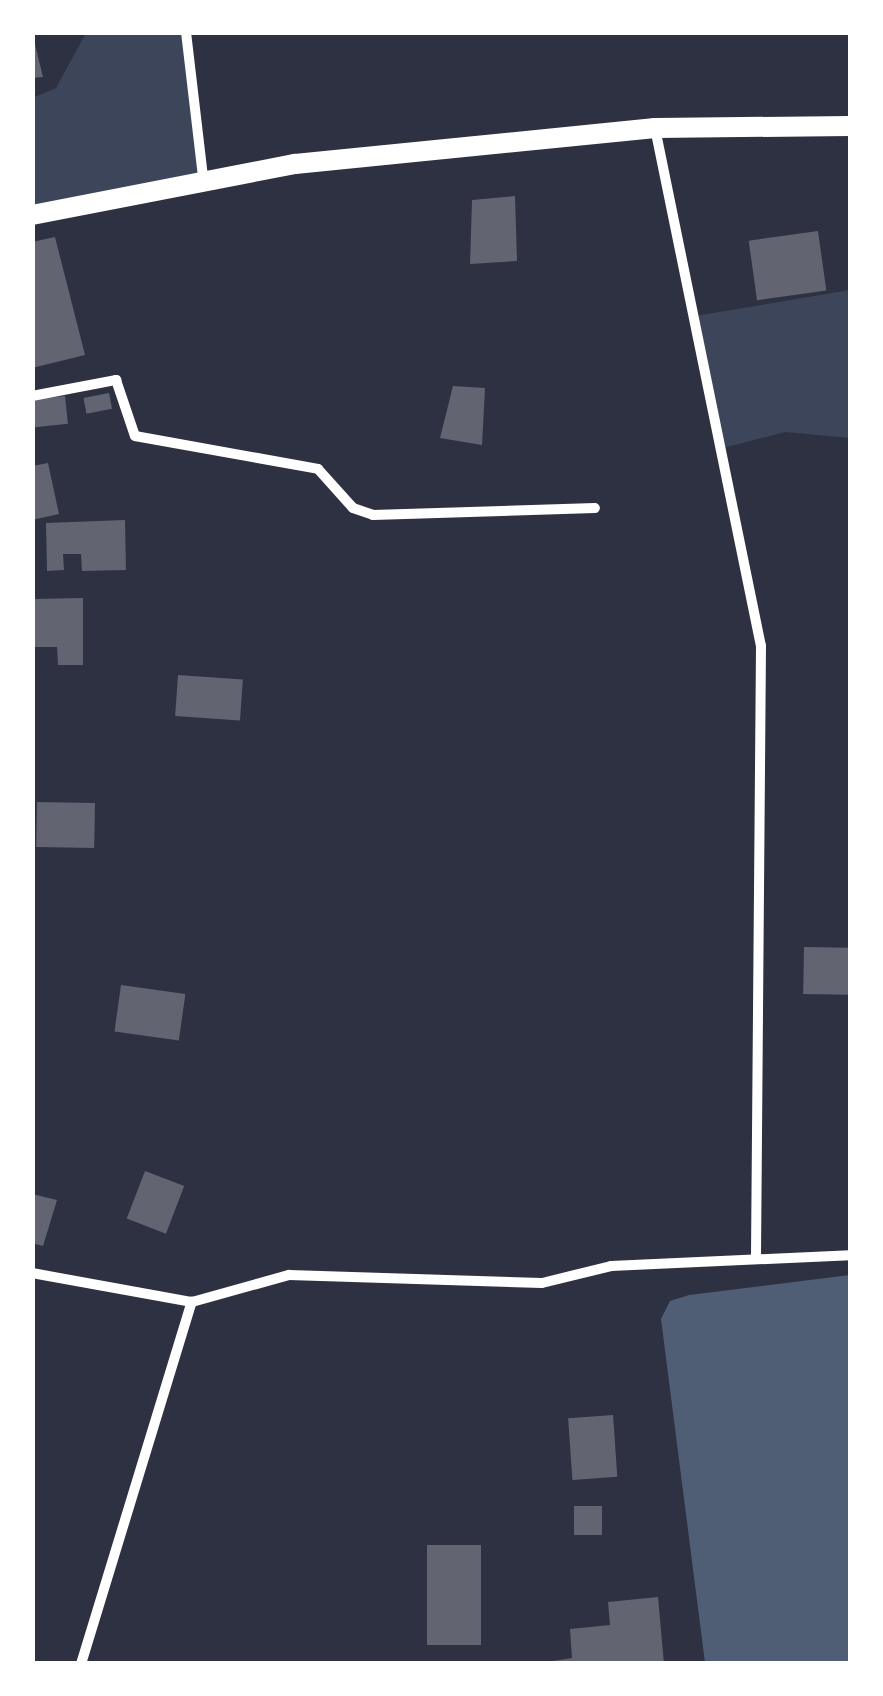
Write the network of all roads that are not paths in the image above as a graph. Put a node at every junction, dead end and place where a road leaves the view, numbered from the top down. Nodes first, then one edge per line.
1 (186, 32) edge
2 (850, 126) edge
3 (655, 128) junction
4 (203, 176) junction
5 (32, 215) edge
6 (32, 396) edge
7 (595, 508) dead end
8 (850, 1254) edge
9 (756, 1259) junction
10 (32, 1273) edge
11 (192, 1302) junction
12 (81, 1664) edge

1 - 4 street
2 - 3 main road
3 - 4 main road
3 - 9 street
4 - 5 main road
6 - 7 street
8 - 9 street
9 - 11 street
10 - 11 street
11 - 12 street

